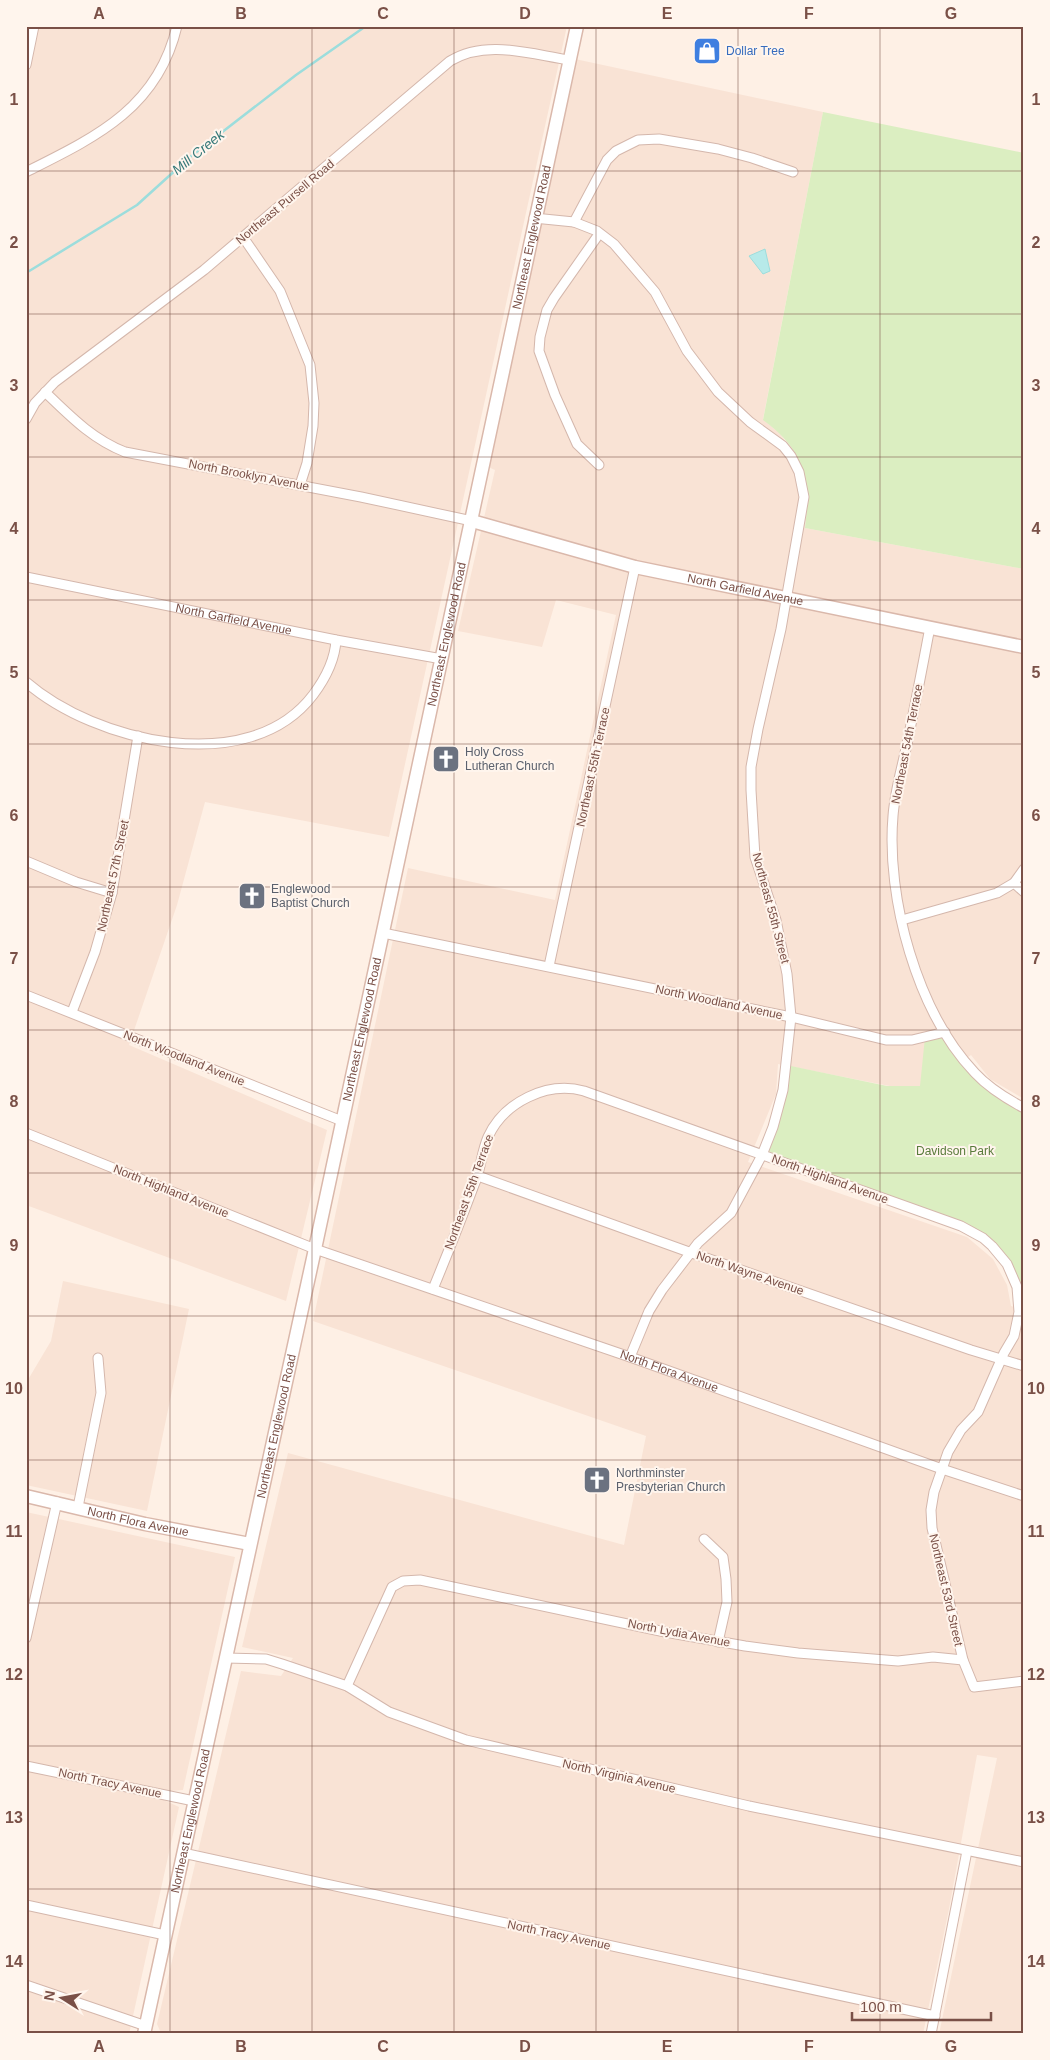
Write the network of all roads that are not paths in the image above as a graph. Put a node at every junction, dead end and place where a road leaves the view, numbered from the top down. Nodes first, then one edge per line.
1 (34, 26) edge
2 (177, 26) edge
3 (576, 26) edge
4 (568, 60) junction
5 (26, 65) edge
6 (26, 172) edge
7 (792, 172) dead end
8 (534, 218) junction
9 (574, 222) junction
10 (599, 234) junction
11 (243, 237) junction
12 (45, 392) junction
13 (26, 419) edge
14 (599, 465) dead end
15 (300, 485) junction
16 (472, 521) junction
17 (636, 567) junction
18 (26, 576) edge
19 (787, 597) junction
20 (930, 627) junction
21 (336, 640) junction
22 (1024, 647) edge
23 (442, 659) junction
24 (26, 682) edge
25 (138, 736) junction
26 (26, 861) edge
27 (1024, 869) edge
28 (1014, 883) junction
29 (1024, 892) edge
30 (112, 893) junction
31 (902, 920) junction
32 (383, 933) junction
33 (549, 966) junction
34 (26, 995) edge
35 (72, 1012) junction
36 (791, 1017) junction
37 (945, 1032) junction
38 (544, 1091) joint
39 (1024, 1108) edge
40 (342, 1121) junction
41 (26, 1134) edge
42 (762, 1155) junction
43 (478, 1176) junction
44 (315, 1249) junction
45 (689, 1252) junction
46 (433, 1289) junction
47 (630, 1357) junction
48 (98, 1358) dead end
49 (1001, 1359) junction
50 (1024, 1366) edge
51 (942, 1469) junction
52 (26, 1496) edge
53 (1024, 1496) edge
54 (57, 1502) junction
55 (78, 1507) junction
56 (704, 1539) dead end
57 (250, 1544) junction
58 (26, 1638) edge
59 (718, 1642) junction
60 (226, 1658) junction
61 (963, 1660) junction
62 (1024, 1681) edge
63 (347, 1686) junction
64 (26, 1766) edge
65 (194, 1801) junction
66 (183, 1852) junction
67 (967, 1852) junction
68 (1024, 1862) edge
69 (26, 1905) edge
70 (165, 1935) junction
71 (26, 1985) edge
72 (935, 2016) junction
73 (145, 2030) edge
74 (931, 2034) edge

1 - 5 street
2 - 6 street
3 - 4 main road, Northeast Englewood Road
4 - 8 main road, Northeast Englewood Road
4 - 11 street, Northeast Pursell Road
7 - 9 street
8 - 9 street, Northeast 55th Street
8 - 16 main road, Northeast Englewood Road
9 - 10 street, Northeast 55th Street
10 - 14 street
10 - 19 street, Northeast 55th Street
11 - 12 street, Northeast Pursell Road
11 - 15 street
12 - 13 street, Northeast Pursell Road
12 - 15 street, North Brooklyn Avenue
15 - 16 street, North Brooklyn Avenue
16 - 17 main road, North Garfield Avenue
16 - 23 main road, Northeast Englewood Road
17 - 19 main road, North Garfield Avenue
17 - 33 street, Northeast 55th Terrace
18 - 21 street, North Garfield Avenue
19 - 20 main road, North Garfield Avenue
19 - 36 street, Northeast 55th Street
20 - 22 main road, North Garfield Avenue
20 - 31 street, Northeast 54th Terrace
21 - 23 street, North Garfield Avenue
21 - 25 street
23 - 32 main road, Northeast Englewood Road
24 - 25 street
25 - 30 street, Northeast 57th Street
26 - 30 street
27 - 28 street
28 - 29 street
28 - 31 street
30 - 35 street, Northeast 57th Street
31 - 37 street, Northeast 54th Terrace
32 - 33 street, North Woodland Avenue
32 - 40 main road, Northeast Englewood Road
33 - 36 street, North Woodland Avenue
34 - 35 street, North Woodland Avenue
35 - 40 street, North Woodland Avenue
36 - 37 street, North Woodland Avenue
36 - 42 street, Northeast 55th Street
37 - 39 street
38 - 42 street, North Highland Avenue
38 - 43 street, Northeast 55th Terrace
40 - 44 main road, Northeast Englewood Road
41 - 44 street, North Highland Avenue
42 - 45 street, Northeast 55th Street
42 - 49 street, North Highland Avenue
43 - 45 street, North Wayne Avenue
43 - 46 street, Northeast 55th Terrace
44 - 46 street, North Flora Avenue
44 - 57 main road, Northeast Englewood Road
45 - 47 street, Northeast 55th Street
45 - 49 street, North Wayne Avenue
46 - 47 street, North Flora Avenue
47 - 51 street, North Flora Avenue
48 - 55 street
49 - 50 street, North Wayne Avenue
49 - 51 street, Northeast 53rd Street
51 - 53 street, North Flora Avenue
51 - 61 street, Northeast 53rd Street
52 - 54 main road, North Flora Avenue
54 - 55 main road, North Flora Avenue
54 - 58 street
55 - 57 main road, North Flora Avenue
56 - 59 street
57 - 60 main road, Northeast Englewood Road
59 - 61 street, North Lydia Avenue
59 - 63 street, North Lydia Avenue
60 - 63 street, North Virginia Avenue
60 - 65 main road, Northeast Englewood Road
61 - 62 street, Northeast 53rd Street
63 - 67 street, North Virginia Avenue
64 - 65 street, North Tracy Avenue
65 - 66 main road, Northeast Englewood Road
66 - 70 main road, Northeast Englewood Road
66 - 72 street, North Tracy Avenue
67 - 68 street, North Virginia Avenue
67 - 72 street
69 - 70 street
70 - 73 main road, Northeast Englewood Road
71 - 73 street
72 - 74 street

